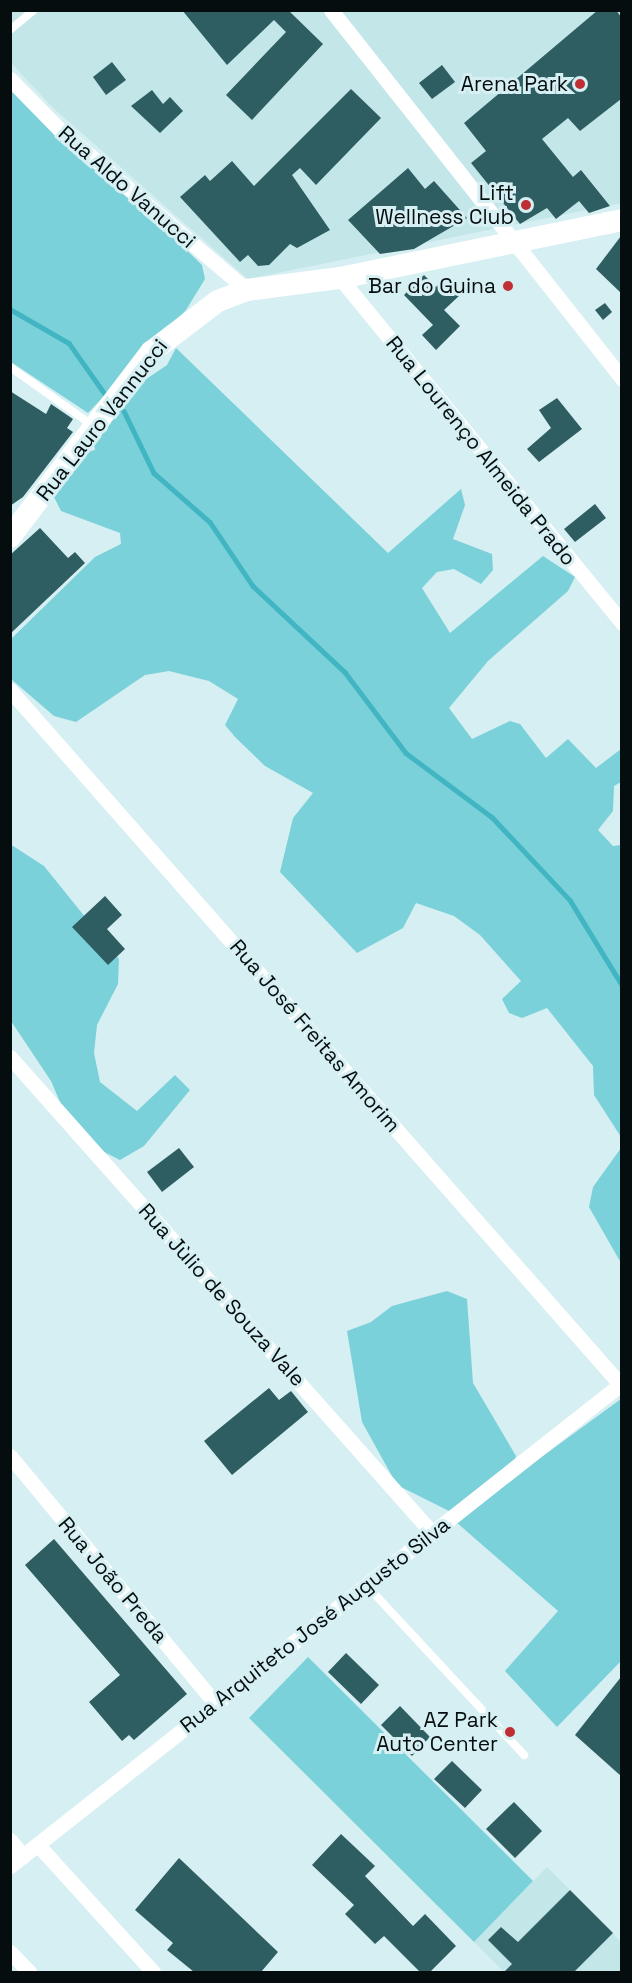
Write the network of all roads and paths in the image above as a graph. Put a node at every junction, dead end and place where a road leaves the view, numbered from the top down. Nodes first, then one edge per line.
1 (34, 10) edge
2 (331, 10) edge
3 (10, 30) edge
4 (10, 79) edge
5 (621, 220) edge
6 (512, 246) junction
7 (340, 278) junction
8 (248, 290) junction
9 (10, 367) edge
10 (621, 379) edge
11 (92, 425) junction
12 (12, 533) edge
13 (621, 623) edge
14 (10, 690) edge
15 (10, 1057) edge
16 (620, 1383) edge
17 (10, 1456) edge
18 (433, 1534) junction
19 (367, 1586) junction
20 (215, 1703) junction
21 (525, 1755) dead end
22 (10, 1840) edge
23 (38, 1845) junction
24 (23, 1856) junction
25 (10, 1866) edge
26 (10, 1952) edge
27 (29, 1972) edge
28 (153, 1972) edge

1 - 3 lane
2 - 6 street
4 - 8 street, Rua Aldo Vanucci
5 - 6 street, Rua Lauro Vannucci
6 - 7 street, Rua Lauro Vannucci
6 - 10 street
7 - 8 street, Rua Lauro Vannucci
7 - 13 street, Rua Lourenço Almeida Prado
8 - 11 street, Rua Lauro Vannucci
9 - 11 lane
11 - 12 street, Rua Lauro Vannucci
14 - 16 street, Rua José Freitas Amorim
15 - 18 street, Rua Jùlio de Souza Vale
16 - 18 street, Rua Arquiteto José Augusto Silva
17 - 20 street, Rua João Preda
18 - 19 street, Rua Arquiteto José Augusto Silva
19 - 20 street, Rua Arquiteto José Augusto Silva
19 - 21 lane
20 - 23 street, Rua Arquiteto José Augusto Silva
22 - 24 street
23 - 24 street, Rua Arquiteto José Augusto Silva
23 - 28 street
24 - 25 street, Rua Arquiteto José Augusto Silva
26 - 27 street

